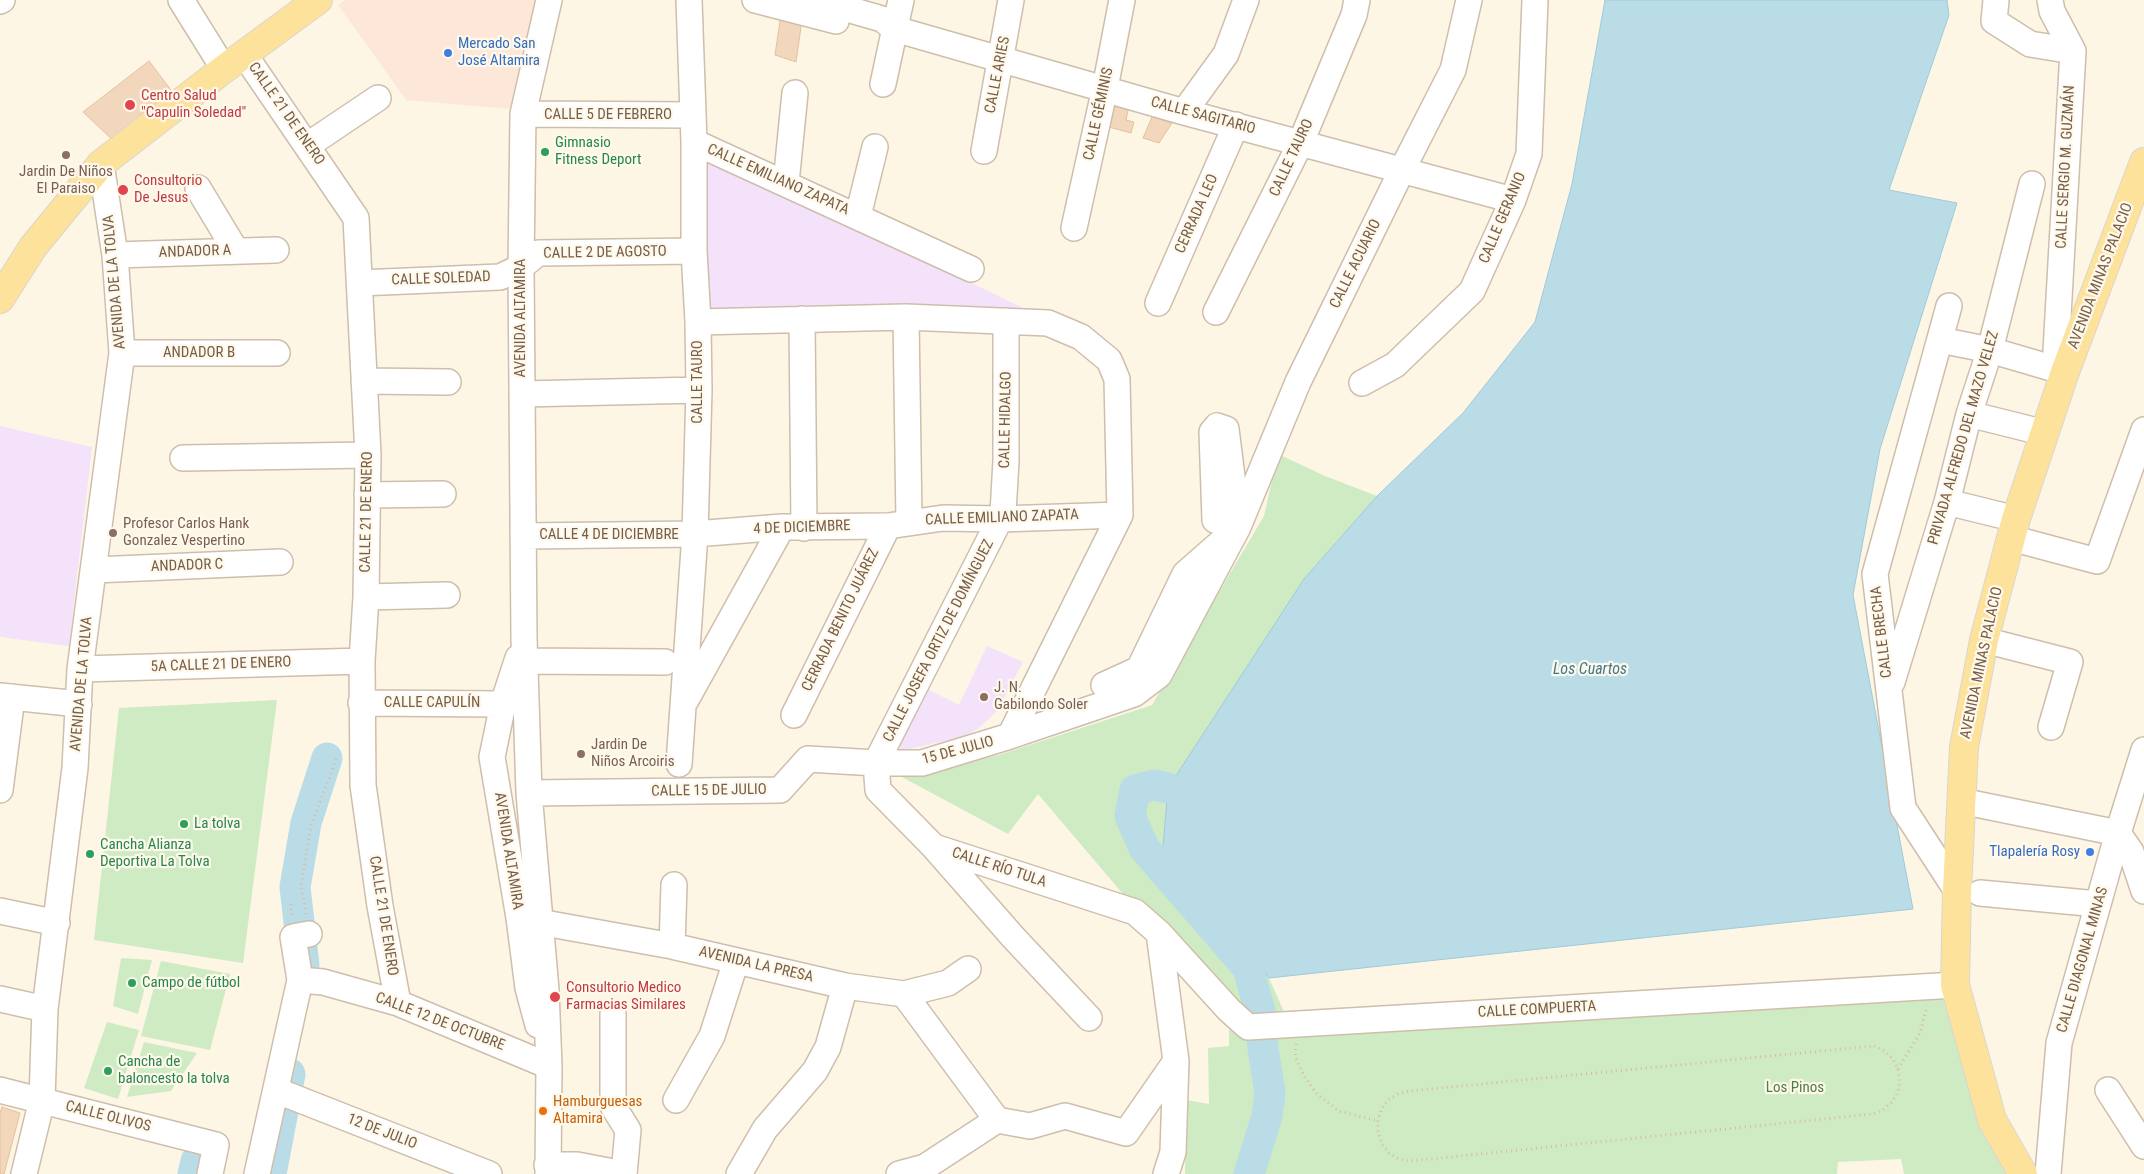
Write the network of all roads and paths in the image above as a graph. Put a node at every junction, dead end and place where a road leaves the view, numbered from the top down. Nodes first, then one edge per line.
1 (181, 0) edge
2 (318, 0) edge
3 (549, 0) edge
4 (689, 0) edge
5 (754, 0) edge
6 (816, 0) edge
7 (901, 0) edge
8 (1011, 0) edge
9 (1122, 0) edge
10 (1246, 0) edge
11 (1357, 0) edge
12 (1469, 0) edge
13 (1535, 0) edge
14 (2050, 0) edge
15 (1995, 10) edge
16 (895, 29) junction
17 (2073, 51) junction
18 (1002, 59) junction
19 (234, 61) junction
20 (883, 84) dead end
21 (1106, 88) junction
22 (795, 92) dead end
23 (378, 98) dead end
24 (1184, 112) junction
25 (523, 114) junction
26 (693, 115) junction
27 (1236, 125) junction
28 (694, 142) junction
29 (1301, 142) junction
30 (308, 145) junction
31 (875, 147) dead end
32 (984, 151) dead end
33 (2144, 162) edge
34 (101, 164) junction
35 (1402, 170) junction
36 (786, 183) junction
37 (2032, 184) dead end
38 (198, 188) dead end
39 (1513, 200) junction
40 (858, 216) junction
41 (1074, 228) dead end
42 (276, 250) dead end
43 (236, 251) junction
44 (694, 251) junction
45 (115, 255) junction
46 (521, 267) junction
47 (972, 269) dead end
48 (360, 283) junction
49 (0, 299) edge
50 (1158, 303) dead end
51 (1949, 306) dead end
52 (1216, 312) dead end
53 (906, 317) junction
54 (802, 319) junction
55 (1006, 321) junction
56 (698, 322) junction
57 (1940, 340) junction
58 (1990, 350) junction
59 (122, 353) junction
60 (276, 353) dead end
61 (2060, 370) junction
62 (364, 381) junction
63 (448, 382) dead end
64 (1362, 383) dead end
65 (699, 390) junction
66 (522, 394) junction
67 (1969, 414) junction
68 (2144, 430) edge
69 (2045, 433) junction
70 (368, 455) junction
71 (183, 458) dead end
72 (443, 494) dead end
73 (367, 496) junction
74 (1947, 502) junction
75 (1120, 515) junction
76 (1001, 519) junction
77 (1226, 523) junction
78 (898, 524) junction
79 (793, 528) junction
80 (2014, 528) junction
81 (695, 534) junction
82 (523, 536) junction
83 (280, 562) dead end
84 (94, 570) junction
85 (447, 595) dead end
86 (366, 596) junction
87 (1984, 640) junction
88 (525, 650) junction
89 (362, 661) junction
90 (665, 662) dead end
91 (80, 669) junction
92 (1104, 684) dead end
93 (1889, 691) junction
94 (6, 697) edge
95 (362, 703) junction
96 (79, 704) junction
97 (503, 704) junction
98 (683, 705) junction
99 (794, 715) dead end
100 (2051, 727) dead end
101 (1010, 736) junction
102 (2144, 750) edge
103 (337, 757) dead end
104 (876, 763) junction
105 (679, 764) dead end
106 (0, 790) edge
107 (529, 793) junction
108 (1961, 801) junction
109 (2131, 846) edge
110 (934, 847) junction
111 (674, 885) dead end
112 (2144, 890) edge
113 (1968, 892) junction
114 (2098, 904) junction
115 (0, 911) edge
116 (539, 922) junction
117 (57, 923) junction
118 (1159, 933) junction
119 (301, 935) joint
120 (672, 946) junction
121 (736, 961) junction
122 (968, 969) dead end
123 (311, 981) junction
124 (844, 986) junction
125 (1946, 986) junction
126 (904, 994) junction
127 (0, 999) edge
128 (398, 1003) junction
129 (45, 1009) junction
130 (613, 1014) dead end
131 (1090, 1018) dead end
132 (1290, 1025) junction
133 (1176, 1061) junction
134 (550, 1066) junction
135 (1898, 1069) junction
136 (0, 1090) edge
137 (2108, 1090) dead end
138 (283, 1092) junction
139 (42, 1100) junction
140 (676, 1100) dead end
141 (997, 1120) junction
142 (1378, 1121) junction
143 (2144, 1146) edge
144 (548, 1169) edge
145 (24, 1174) edge
146 (210, 1174) edge
147 (257, 1174) edge
148 (489, 1174) edge
149 (624, 1174) edge
150 (739, 1174) edge
151 (899, 1174) edge
152 (1166, 1174) edge
153 (2023, 1174) edge
154 (2048, 1174) edge

1 - 19 street, CALLE 21 DE ENERO
2 - 19 main road
3 - 25 street, AVENIDA ALTAMIRA
4 - 26 street, CALLE TAURO
5 - 16 street, CALLE SAGITARIO
6 - 16 street, CALLE SAGITARIO
7 - 16 street
8 - 18 street, CALLE ARIES
9 - 21 street, CALLE GÉMINIS
10 - 24 street
11 - 29 street, CALLE TAURO
12 - 35 street, CALLE ACUARIO
13 - 39 street, CALLE GERANIO
14 - 17 street
15 - 17 street
16 - 18 street, CALLE SAGITARIO
16 - 20 street
17 - 61 street, CALLE SERGIO M. GUZMÁN
18 - 21 street, CALLE SAGITARIO
18 - 32 street, CALLE ARIES
19 - 30 street, CALLE 21 DE ENERO
19 - 34 main road
21 - 24 street, CALLE SAGITARIO
21 - 41 street, CALLE GÉMINIS
22 - 36 street
23 - 30 street
24 - 27 street, CALLE SAGITARIO
25 - 26 street, CALLE 5 DE FEBRERO
25 - 46 street, AVENIDA ALTAMIRA
26 - 28 street, CALLE TAURO
27 - 29 street, CALLE SAGITARIO
27 - 50 street, CERRADA LEO
28 - 36 street, CALLE EMILIANO ZAPATA
28 - 44 street, CALLE TAURO
29 - 35 street, CALLE SAGITARIO
29 - 52 street, CALLE TAURO
30 - 48 street, CALLE 21 DE ENERO
31 - 40 street
33 - 61 main road, AVENIDA MINAS PALACIO
34 - 45 street, AVENIDA DE LA TOLVA
34 - 49 main road
35 - 39 street, CALLE SAGITARIO
35 - 77 street, CALLE ACUARIO
36 - 40 street, CALLE EMILIANO ZAPATA
37 - 58 street, PRIVADA ALFREDO DEL MAZO VELEZ
38 - 43 street
39 - 64 street, CALLE GERANIO
40 - 47 street, CALLE EMILIANO ZAPATA
42 - 43 street, ANDADOR A
43 - 45 street, ANDADOR A
44 - 46 street, CALLE 2 DE AGOSTO
44 - 56 street, CALLE TAURO
45 - 59 street, AVENIDA DE LA TOLVA
46 - 48 street, CALLE SOLEDAD
46 - 66 street, AVENIDA ALTAMIRA
48 - 62 street, CALLE 21 DE ENERO
51 - 57 street, CALLE BRECHA
53 - 54 street
53 - 55 street
53 - 78 street, CALLE EMILIANO ZAPATA
54 - 56 street
54 - 79 street
55 - 75 street
55 - 76 street, CALLE HIDALGO
56 - 65 street, CALLE TAURO
57 - 58 street
57 - 93 street, CALLE BRECHA
58 - 61 street
58 - 67 street, PRIVADA ALFREDO DEL MAZO VELEZ
59 - 60 street, ANDADOR B
59 - 84 street, AVENIDA DE LA TOLVA
61 - 69 main road, AVENIDA MINAS PALACIO
62 - 63 street
62 - 70 street, CALLE 21 DE ENERO
65 - 66 street
65 - 81 street, CALLE TAURO
66 - 82 street, AVENIDA ALTAMIRA
67 - 69 street
67 - 74 street, PRIVADA ALFREDO DEL MAZO VELEZ
68 - 80 street
69 - 80 main road, AVENIDA MINAS PALACIO
70 - 71 street
70 - 73 street, CALLE 21 DE ENERO
72 - 73 street
73 - 86 street, CALLE 21 DE ENERO
74 - 80 street
74 - 93 street, PRIVADA ALFREDO DEL MAZO VELEZ
75 - 76 street, CALLE EMILIANO ZAPATA
75 - 101 street
76 - 78 street, CALLE EMILIANO ZAPATA
76 - 104 street, CALLE JOSEFA ORTIZ DE DOMÍNGUEZ
77 - 92 street
77 - 101 street, CALLE ACUARIO
78 - 79 street, 4 DE DICIEMBRE
78 - 99 street, CERRADA BENITO JUÁREZ
79 - 81 street, 4 DE DICIEMBRE
79 - 98 street
80 - 87 main road, AVENIDA MINAS PALACIO
81 - 82 street, CALLE 4 DE DICIEMBRE
81 - 98 street, CALLE TAURO
82 - 88 street, AVENIDA ALTAMIRA
83 - 84 street, ANDADOR C
84 - 91 street, AVENIDA DE LA TOLVA
85 - 86 street
86 - 89 street, CALLE 21 DE ENERO
87 - 100 street
87 - 108 main road, AVENIDA MINAS PALACIO
88 - 90 street
88 - 97 street, AVENIDA ALTAMIRA
88 - 107 street, AVENIDA ALTAMIRA
89 - 91 street, 5A CALLE 21 DE ENERO
89 - 95 street, CALLE 21 DE ENERO
91 - 96 street, AVENIDA DE LA TOLVA
93 - 113 street, CALLE BRECHA
94 - 96 street
94 - 106 street
95 - 97 street, CALLE CAPULÍN
95 - 128 street, CALLE 21 DE ENERO
96 - 117 street, AVENIDA DE LA TOLVA
97 - 134 street, AVENIDA ALTAMIRA
98 - 105 street, CALLE TAURO
101 - 104 street, 15 DE JULIO
102 - 109 street, CALLE DIAGONAL MINAS
103 - 119 path
104 - 107 street, CALLE 15 DE JULIO
104 - 110 street, CALLE RÍO TULA
107 - 116 street, AVENIDA ALTAMIRA
108 - 109 street
108 - 113 main road, AVENIDA MINAS PALACIO
109 - 112 street
109 - 114 street, CALLE DIAGONAL MINAS
110 - 118 street, CALLE RÍO TULA
110 - 131 street
111 - 120 street
113 - 114 street
113 - 125 main road, AVENIDA MINAS PALACIO
114 - 154 street, CALLE DIAGONAL MINAS
115 - 117 street
116 - 120 street, AVENIDA LA PRESA
116 - 134 street, AVENIDA ALTAMIRA
117 - 129 street, AVENIDA DE LA TOLVA
118 - 132 street, CALLE COMPUERTA
118 - 133 street
119 - 123 street
120 - 121 street, AVENIDA LA PRESA
121 - 124 street, AVENIDA LA PRESA
121 - 140 street
122 - 126 street, AVENIDA LA PRESA
123 - 128 street, CALLE 12 DE OCTUBRE
123 - 138 street
124 - 126 street, AVENIDA LA PRESA
124 - 150 street
125 - 132 street, CALLE COMPUERTA
125 - 135 path
125 - 153 main road, AVENIDA MINAS PALACIO
126 - 141 street
127 - 129 street
128 - 134 street, CALLE 12 DE OCTUBRE
129 - 139 street, AVENIDA DE LA TOLVA
130 - 149 street
132 - 142 path
133 - 141 street
133 - 152 street
134 - 144 street, AVENIDA ALTAMIRA
135 - 142 path
135 - 142 path
136 - 139 street, CALLE OLIVOS
137 - 143 street
138 - 147 street
138 - 148 street, 12 DE JULIO
139 - 145 street, AVENIDA DE LA TOLVA
139 - 146 street, CALLE OLIVOS
141 - 151 street
144 - 149 street

